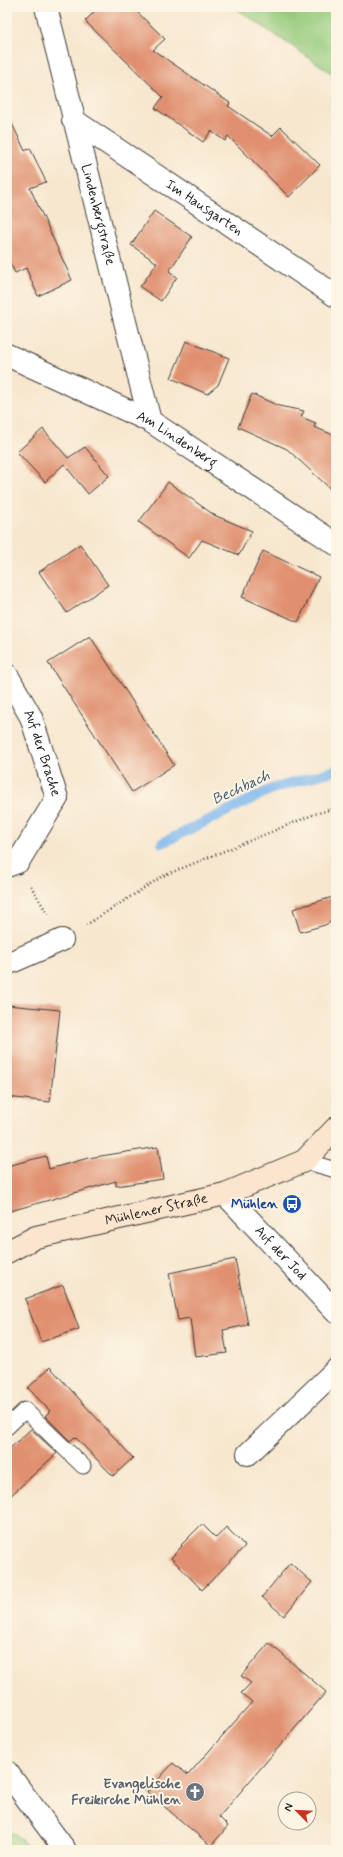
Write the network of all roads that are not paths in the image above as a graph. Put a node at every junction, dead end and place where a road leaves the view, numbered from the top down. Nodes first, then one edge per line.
1 (46, 7) edge
2 (73, 120) junction
3 (336, 296) edge
4 (7, 355) edge
5 (150, 421) junction
6 (336, 544) edge
7 (7, 675) edge
8 (12, 864) edge
9 (62, 940) road end
10 (7, 964) edge
11 (336, 1128) edge
12 (304, 1161) junction
13 (336, 1170) edge
14 (225, 1194) junction
15 (7, 1252) edge
16 (336, 1312) edge
17 (336, 1370) edge
18 (7, 1427) edge
19 (248, 1454) dead end
20 (83, 1466) dead end
21 (7, 1772) edge
22 (65, 1850) edge

1 - 2 street, Lindenbergstraße
2 - 3 street, Im Hausgarten
2 - 5 street, Lindenbergstraße
4 - 5 street, Am Lindenberg
5 - 6 street, Am Lindenberg
7 - 8 street, Auf der Brache
9 - 10 street
11 - 12 main road, Mühlener Straße
12 - 13 lane
12 - 14 main road, Mühlener Straße
14 - 15 main road, Mühlener Straße
14 - 16 street, Auf der Jod
17 - 19 street
18 - 20 lane
21 - 22 street

